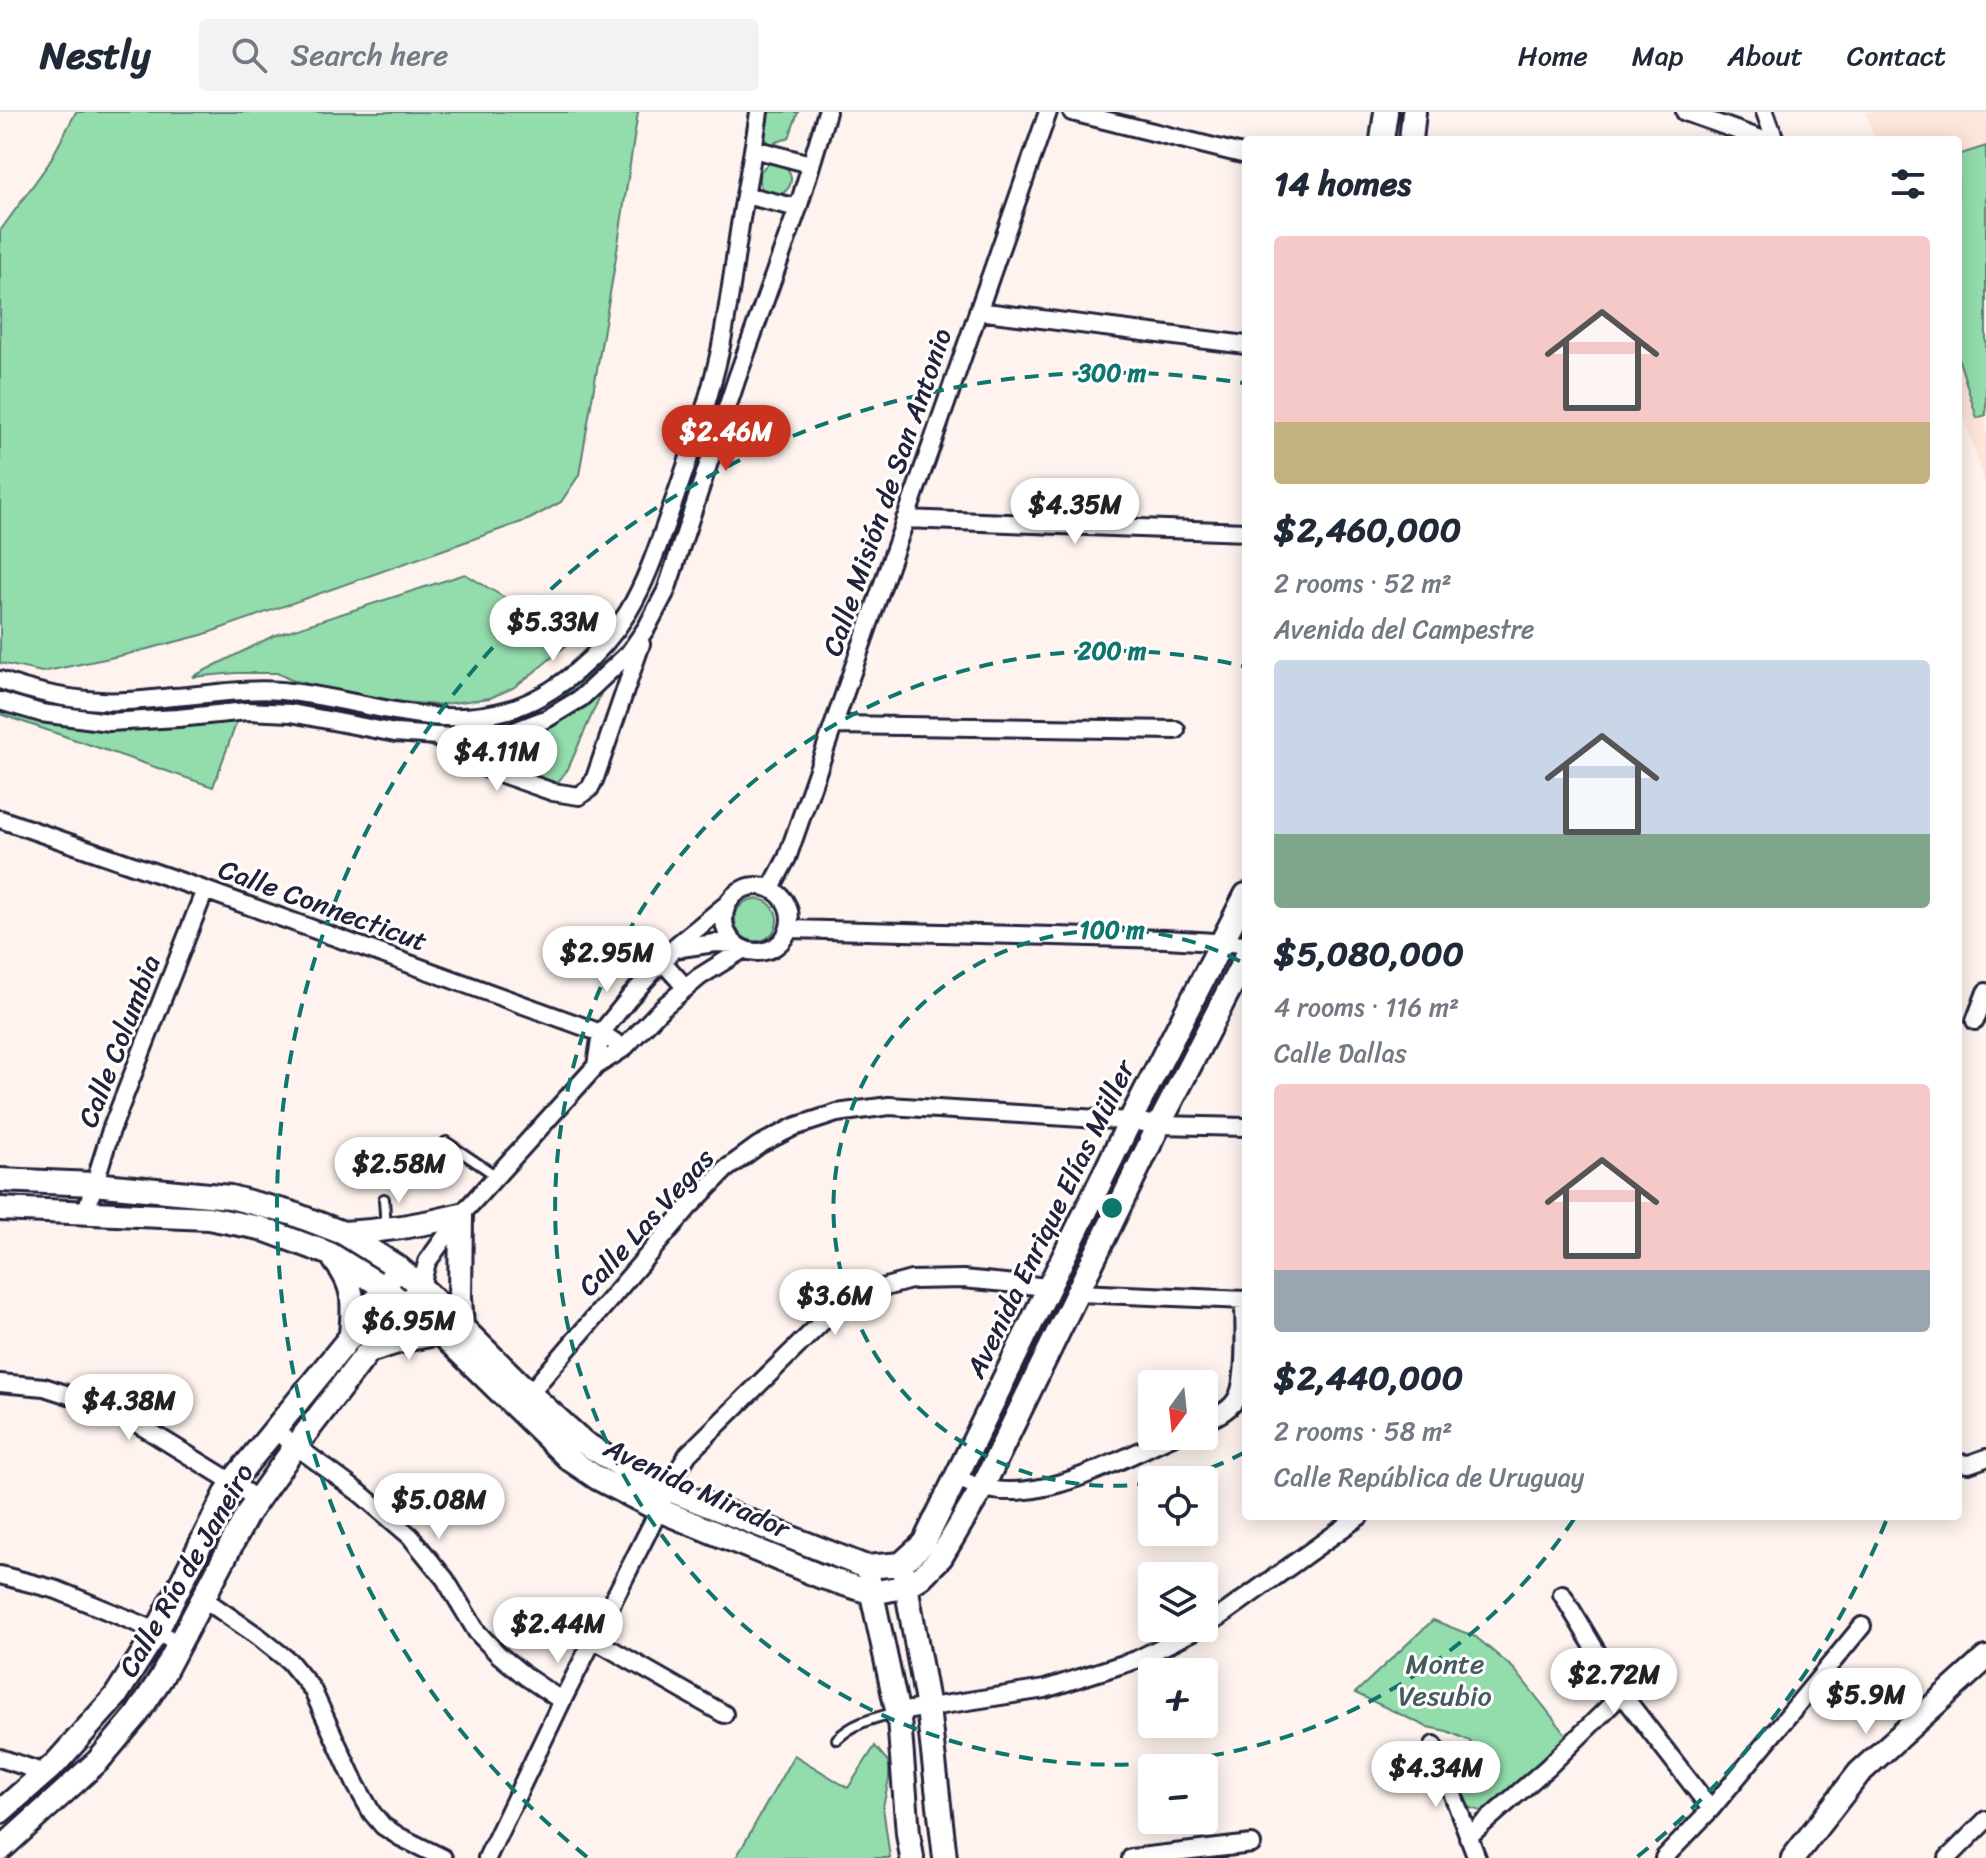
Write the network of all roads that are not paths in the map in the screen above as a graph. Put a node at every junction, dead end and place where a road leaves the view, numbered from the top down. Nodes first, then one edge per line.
1 (759, 112) edge
2 (827, 112) edge
3 (1048, 112) edge
4 (1072, 112) edge
5 (1386, 112) edge
6 (1414, 112) edge
7 (1685, 112) edge
8 (1765, 112) edge
9 (1383, 136) edge
10 (1411, 136) edge
11 (1753, 136) edge
12 (1774, 136) edge
13 (754, 149) junction
14 (1242, 154) edge
15 (810, 164) junction
16 (745, 195) junction
17 (798, 208) junction
18 (978, 311) junction
19 (1242, 344) edge
20 (905, 519) junction
21 (1242, 532) edge
22 (641, 584) junction
23 (666, 591) junction
24 (647, 627) junction
25 (0, 680) edge
26 (175, 697) junction
27 (0, 701) edge
28 (399, 712) junction
29 (178, 718) junction
30 (834, 725) junction
31 (1176, 730) dead end
32 (395, 733) junction
33 (437, 737) junction
34 (0, 819) edge
35 (771, 888) junction
36 (205, 890) junction
37 (1242, 903) edge
38 (727, 904) junction
39 (790, 929) junction
40 (1221, 944) junction
41 (1242, 944) edge
42 (739, 946) junction
43 (667, 955) junction
44 (1242, 965) edge
45 (686, 988) junction
46 (1986, 992) edge
47 (1981, 1023) edge
48 (601, 1033) junction
49 (624, 1048) junction
50 (596, 1066) junction
51 (1130, 1121) junction
52 (1159, 1125) junction
53 (1242, 1127) edge
54 (446, 1142) dead end
55 (495, 1175) junction
56 (0, 1180) edge
57 (93, 1184) junction
58 (384, 1199) dead end
59 (0, 1209) edge
60 (86, 1211) junction
61 (461, 1215) junction
62 (386, 1230) junction
63 (343, 1233) junction
64 (330, 1254) junction
65 (427, 1262) junction
66 (399, 1268) junction
67 (383, 1287) junction
68 (421, 1287) junction
69 (1049, 1287) junction
70 (1078, 1293) junction
71 (1242, 1300) edge
72 (406, 1305) junction
73 (451, 1329) junction
74 (351, 1336) junction
75 (368, 1352) junction
76 (0, 1383) edge
77 (1242, 1388) edge
78 (523, 1401) junction
79 (1218, 1414) edge
80 (274, 1430) junction
81 (295, 1447) junction
82 (1142, 1450) edge
83 (1986, 1458) edge
84 (1962, 1463) edge
85 (957, 1478) junction
86 (232, 1482) junction
87 (982, 1488) junction
88 (667, 1489) junction
89 (257, 1500) junction
90 (659, 1510) junction
91 (1354, 1520) edge
92 (866, 1567) junction
93 (0, 1575) edge
94 (904, 1575) junction
95 (873, 1593) junction
96 (1562, 1594) dead end
97 (204, 1599) junction
98 (1218, 1618) edge
99 (1862, 1626) dead end
100 (157, 1631) junction
101 (593, 1639) junction
102 (1172, 1642) edge
103 (179, 1645) junction
104 (1986, 1658) edge
105 (1622, 1694) junction
106 (562, 1701) junction
107 (928, 1708) junction
108 (898, 1712) junction
109 (724, 1714) dead end
110 (837, 1739) dead end
111 (1434, 1745) dead end
112 (0, 1758) edge
113 (45, 1773) junction
114 (1711, 1809) junction
115 (0, 1812) edge
116 (1986, 1820) edge
117 (1468, 1837) junction
118 (1252, 1844) dead end
119 (907, 1847) edge
120 (0, 1850) edge
121 (443, 1858) edge
122 (487, 1858) edge
123 (945, 1858) edge
124 (1131, 1858) edge
125 (1477, 1858) edge
126 (1664, 1858) edge
127 (1793, 1858) edge
128 (1948, 1858) edge

1 - 13 street
2 - 15 street
3 - 18 street, Calle Misión de San Antonio
4 - 14 street
5 - 9 main road
6 - 10 main road
7 - 11 street
8 - 12 street
13 - 15 street
13 - 16 street
15 - 17 street
16 - 17 street
16 - 22 street
17 - 23 street
18 - 19 street
18 - 20 street, Calle Misión de San Antonio
20 - 21 street
20 - 30 street, Calle Misión de San Antonio
22 - 23 street
22 - 28 street
23 - 24 street
24 - 33 street
24 - 33 street
25 - 26 street
26 - 28 street
26 - 29 street
27 - 29 street
28 - 32 street
29 - 32 street
30 - 31 street
30 - 35 street, Calle Misión de San Antonio
32 - 33 street
34 - 36 street, Calle Connecticut
35 - 38 street
35 - 39 street
36 - 48 street, Calle Connecticut
36 - 57 street, Calle Columbia
37 - 40 main road, Avenida Enrique Elías Müller
38 - 42 street
38 - 43 street
39 - 40 street
39 - 42 street
40 - 41 street
40 - 51 main road, Avenida Enrique Elías Müller
42 - 43 street
42 - 45 street, Calle Río de Janeiro
43 - 45 street
43 - 48 street
44 - 52 main road, Avenida Enrique Elías Müller
45 - 49 street, Calle Río de Janeiro
46 - 47 street
48 - 49 street, Calle Connecticut
48 - 50 street
49 - 50 street, Calle Río de Janeiro
50 - 55 street, Calle Río de Janeiro
51 - 52 street, Calle Las Vegas
51 - 69 main road, Avenida Enrique Elías Müller
51 - 78 street, Calle Las Vegas
52 - 53 street, Calle Las Vegas
52 - 70 main road, Avenida Enrique Elías Müller
54 - 55 lane
55 - 61 street, Calle Río de Janeiro
56 - 57 main road, Avenida Mirador
57 - 60 street, Calle Columbia
57 - 63 main road, Avenida Mirador
58 - 62 lane
59 - 60 main road, Avenida Mirador
60 - 64 main road, Avenida Mirador
61 - 62 main road
61 - 65 street, Calle Río de Janeiro
61 - 73 main road
62 - 63 main road
63 - 66 main road, Avenida Mirador
64 - 67 main road, Avenida Mirador
64 - 74 main road
65 - 66 street
65 - 68 street, Calle Río de Janeiro
66 - 67 main road, Calle Río de Janeiro
66 - 68 main road, Avenida Mirador
67 - 72 main road, Avenida Mirador
67 - 74 main road, Calle Río de Janeiro
68 - 72 main road, Calle Río de Janeiro
68 - 73 main road, Avenida Mirador
69 - 85 main road, Avenida Enrique Elías Müller
69 - 88 street
70 - 71 street
70 - 87 main road, Avenida Enrique Elías Müller
72 - 73 main road, Avenida Mirador
72 - 75 main road, Calle Río de Janeiro
73 - 75 main road
73 - 78 main road, Avenida Mirador
74 - 80 main road, Calle Río de Janeiro
75 - 81 main road, Calle Río de Janeiro
76 - 86 street
77 - 79 street
78 - 88 main road, Avenida Mirador
78 - 90 main road, Avenida Mirador
80 - 81 street
80 - 86 main road, Calle Río de Janeiro
81 - 89 main road, Calle Río de Janeiro
81 - 106 street
82 - 87 street
83 - 84 street
85 - 87 street
85 - 94 main road, Avenida Enrique Elías Müller
86 - 89 street
86 - 100 main road, Calle Río de Janeiro
87 - 94 main road, Avenida Enrique Elías Müller
88 - 90 street
88 - 92 main road, Avenida Mirador
89 - 97 main road, Calle Río de Janeiro
90 - 95 main road, Avenida Mirador
90 - 101 street
91 - 98 street
92 - 94 main road, Avenida Mirador
92 - 95 main road
93 - 100 street
94 - 95 main road
94 - 107 main road
95 - 108 main road
96 - 105 street
97 - 103 main road, Calle Río de Janeiro
97 - 121 street
99 - 114 street
100 - 103 street
100 - 113 main road, Calle Río de Janeiro
101 - 106 street
101 - 109 street
102 - 107 street
103 - 120 main road, Calle Río de Janeiro
104 - 127 main road
105 - 114 street
105 - 117 street
106 - 122 street
107 - 108 street
107 - 123 main road
108 - 110 lane
108 - 119 main road
111 - 117 street
112 - 113 street
113 - 115 main road, Calle Río de Janeiro
114 - 126 street
116 - 128 street
117 - 125 street
118 - 124 street

